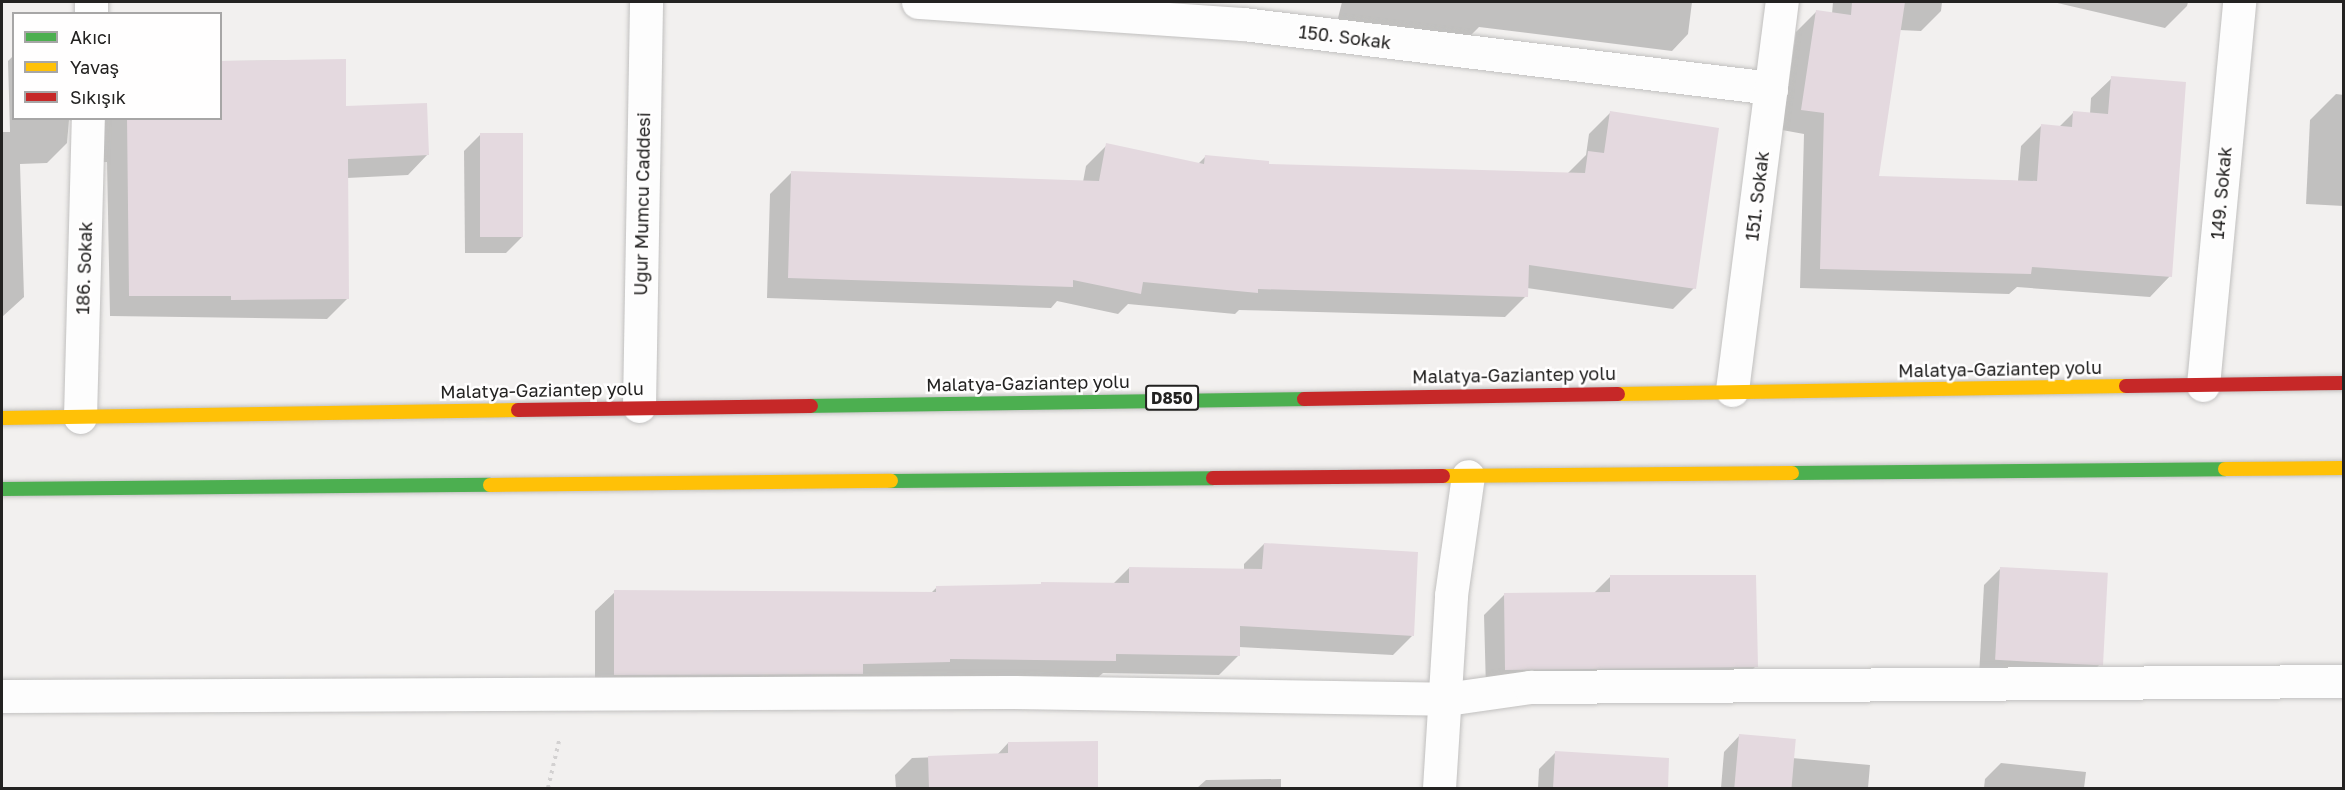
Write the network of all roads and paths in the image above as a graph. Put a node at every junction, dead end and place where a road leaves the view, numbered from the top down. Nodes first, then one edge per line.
1 (646, 2) edge
2 (918, 2) edge
3 (1782, 2) edge
4 (2239, 2) edge
5 (1771, 88) junction
6 (88, 120) edge
7 (2343, 382) edge
8 (2203, 385) junction
9 (1732, 390) junction
10 (639, 406) junction
11 (80, 417) junction
12 (2, 418) edge
13 (2343, 468) edge
14 (1468, 476) junction
15 (2, 489) edge
16 (2343, 681) edge
17 (570, 695) junction
18 (2, 696) edge
19 (1446, 699) junction
20 (548, 789) edge
21 (1439, 789) edge

1 - 10 street, Uğur Mumcu Caddesi
2 - 5 street, 150. Sokak
3 - 5 street, 151. Sokak
4 - 8 street, 149. Sokak
5 - 9 street, 151. Sokak
6 - 11 street, 186. Sokak
7 - 8 highway, Malatya-Gaziantep yolu / D850
8 - 9 highway, Malatya-Gaziantep yolu / D850
9 - 10 highway, Malatya-Gaziantep yolu / D850
10 - 11 highway, Malatya-Gaziantep yolu / D850
11 - 12 highway, Malatya-Gaziantep yolu / D850
13 - 14 highway
14 - 15 highway
14 - 19 street
16 - 19 street
17 - 18 street
17 - 19 street
17 - 20 path
19 - 21 street

